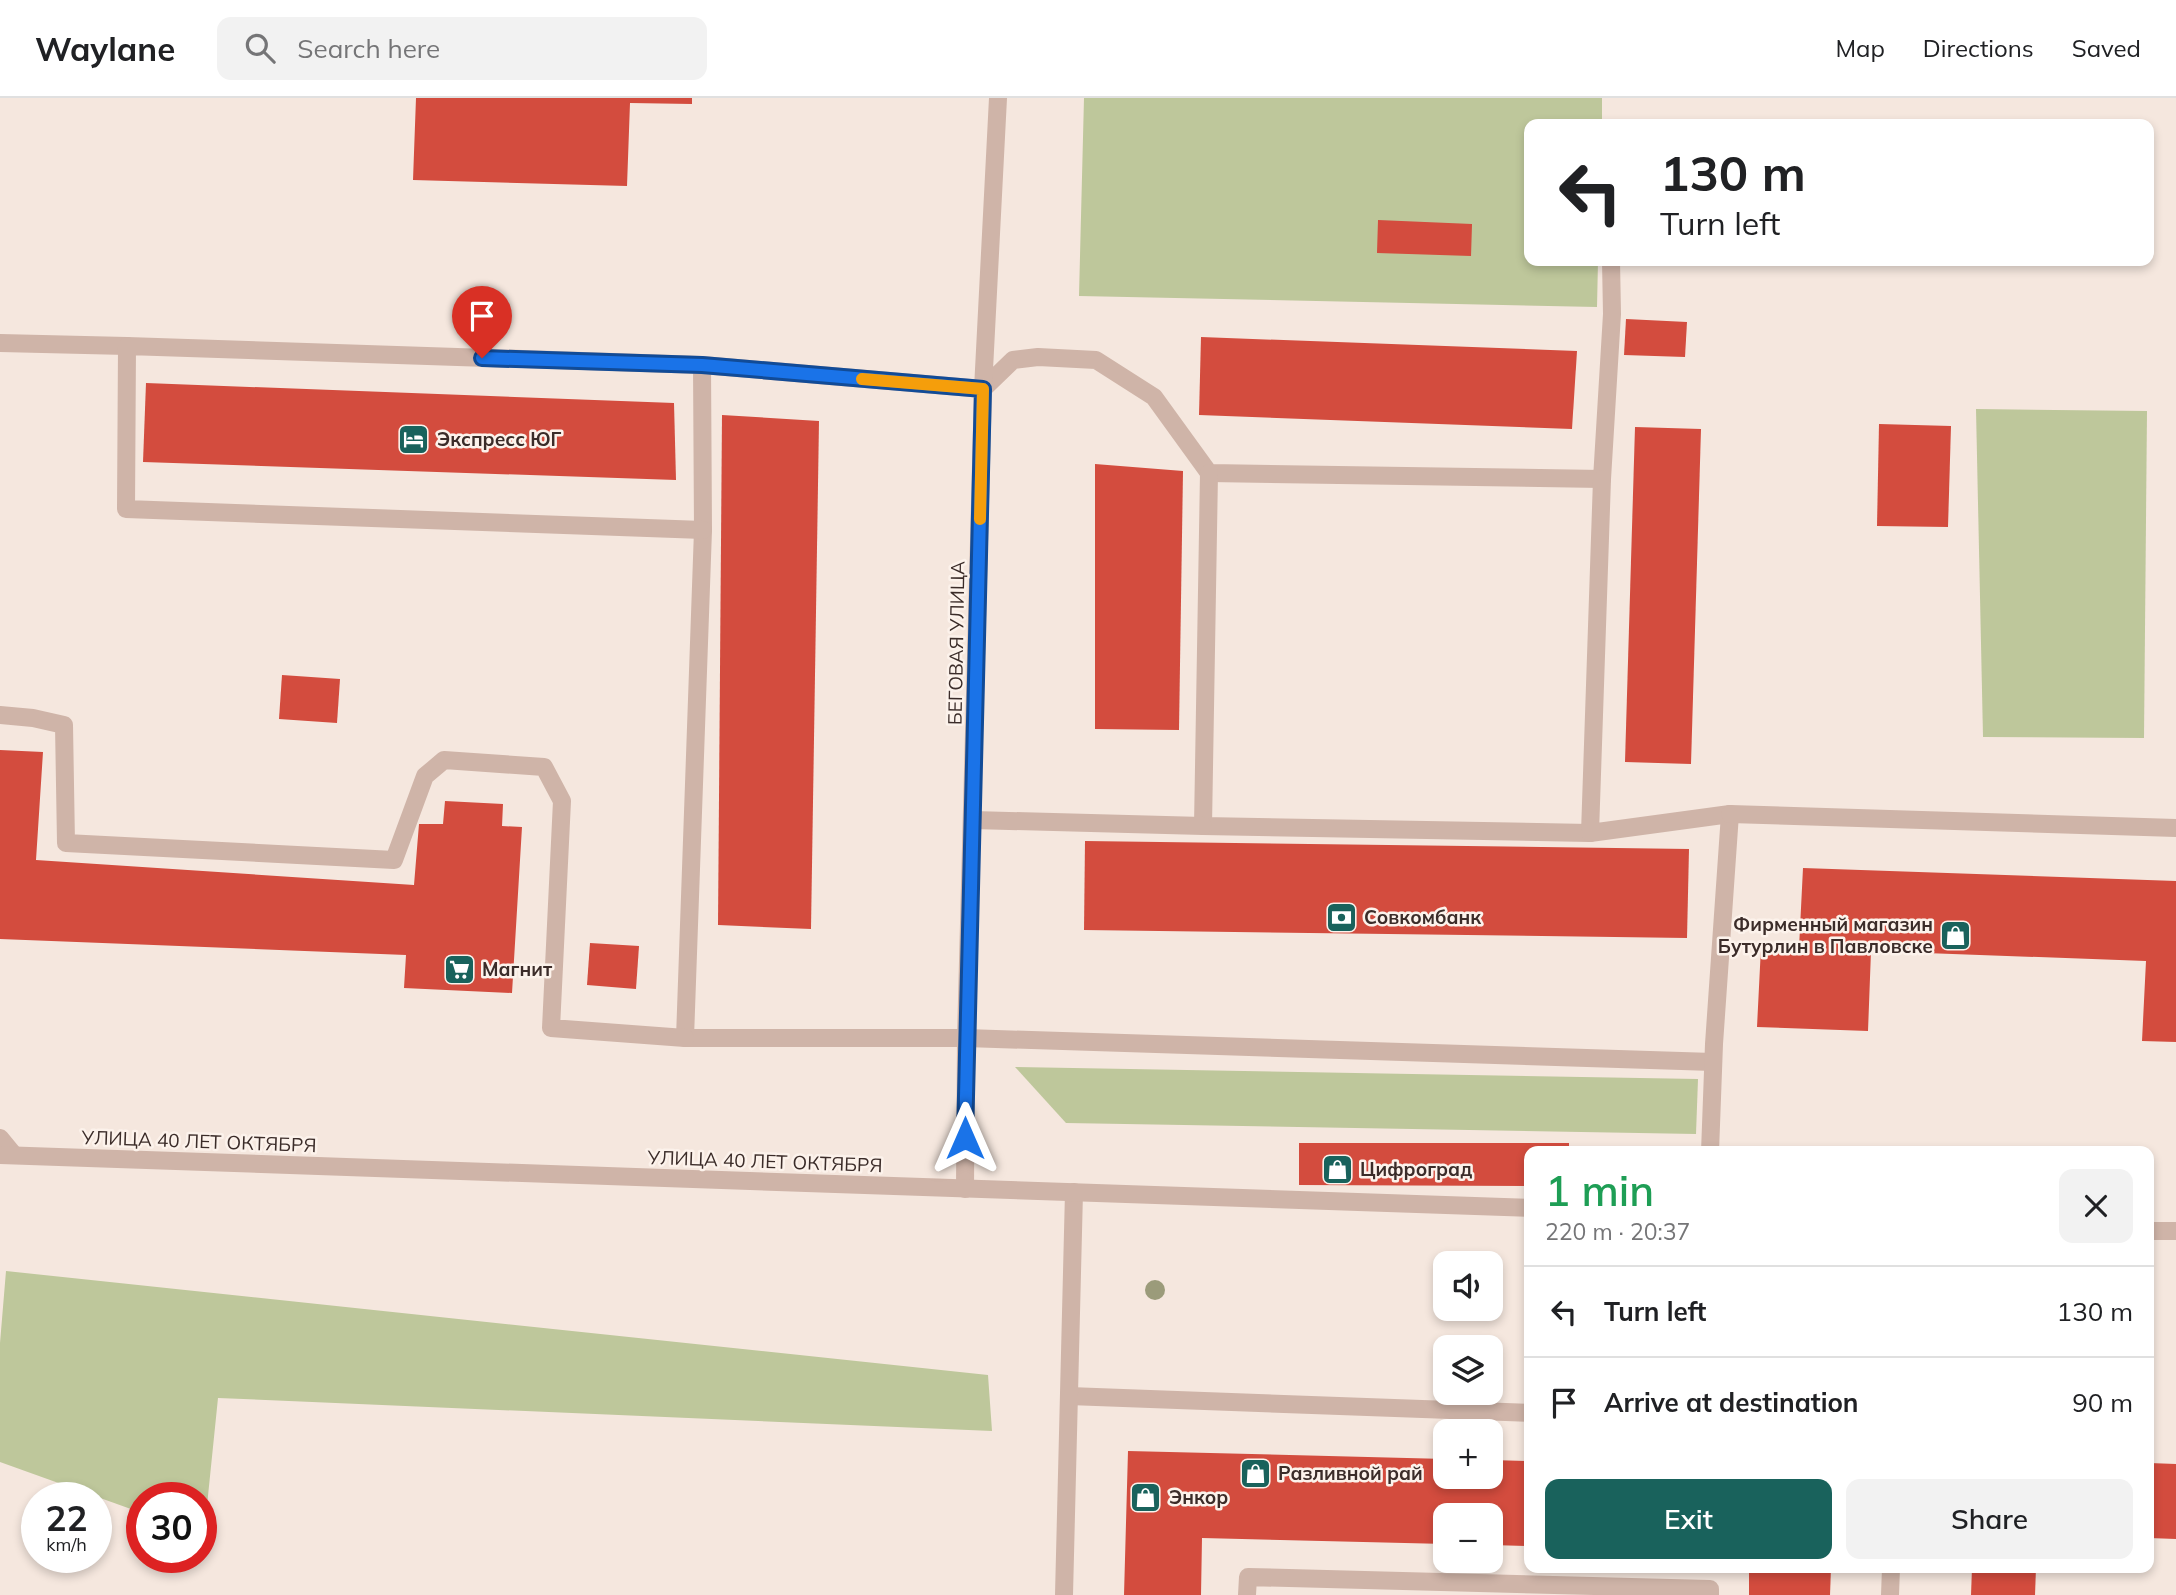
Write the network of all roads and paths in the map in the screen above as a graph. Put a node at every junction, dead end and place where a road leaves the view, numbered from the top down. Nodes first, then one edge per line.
1 (998, 98) edge
2 (1611, 266) edge
3 (0, 343) edge
4 (127, 346) junction
5 (702, 365) junction
6 (983, 389) junction
7 (1209, 473) junction
8 (1602, 478) junction
9 (703, 530) junction
10 (0, 715) edge
11 (1730, 814) junction
12 (973, 820) junction
13 (1203, 826) junction
14 (2176, 828) edge
15 (1590, 833) junction
16 (685, 1038) junction
17 (966, 1038) junction
18 (1713, 1062) junction
19 (0, 1138) edge
20 (1710, 1146) edge
21 (7, 1155) edge
22 (965, 1189) junction
23 (1074, 1192) junction
24 (1524, 1208) edge
25 (2154, 1231) edge
26 (2176, 1231) edge
27 (1069, 1396) junction
28 (1524, 1413) edge
29 (1891, 1573) edge
30 (1064, 1595) edge
31 (1247, 1595) edge
32 (1710, 1595) edge
33 (1890, 1595) edge

1 - 6 street, БЕГОВАЯ УЛИЦА
2 - 8 street
3 - 4 street
4 - 5 street
4 - 9 street
5 - 6 street
5 - 9 street
6 - 7 street
6 - 12 street, БЕГОВАЯ УЛИЦА
7 - 8 street
7 - 13 street
8 - 15 street
9 - 16 street
10 - 16 street
11 - 14 street
11 - 15 street
11 - 18 street
12 - 13 street
12 - 17 street, БЕГОВАЯ УЛИЦА
13 - 15 street
16 - 17 street
17 - 18 street
17 - 22 street, БЕГОВАЯ УЛИЦА
18 - 20 street
19 - 21 street
21 - 22 street, УЛИЦА 40 ЛЕТ ОКТЯБРЯ
22 - 23 street, УЛИЦА 40 ЛЕТ ОКТЯБРЯ
23 - 24 street, УЛИЦА 40 ЛЕТ ОКТЯБРЯ
23 - 27 street
25 - 26 street
27 - 28 street
27 - 30 street
29 - 33 street
31 - 32 street

